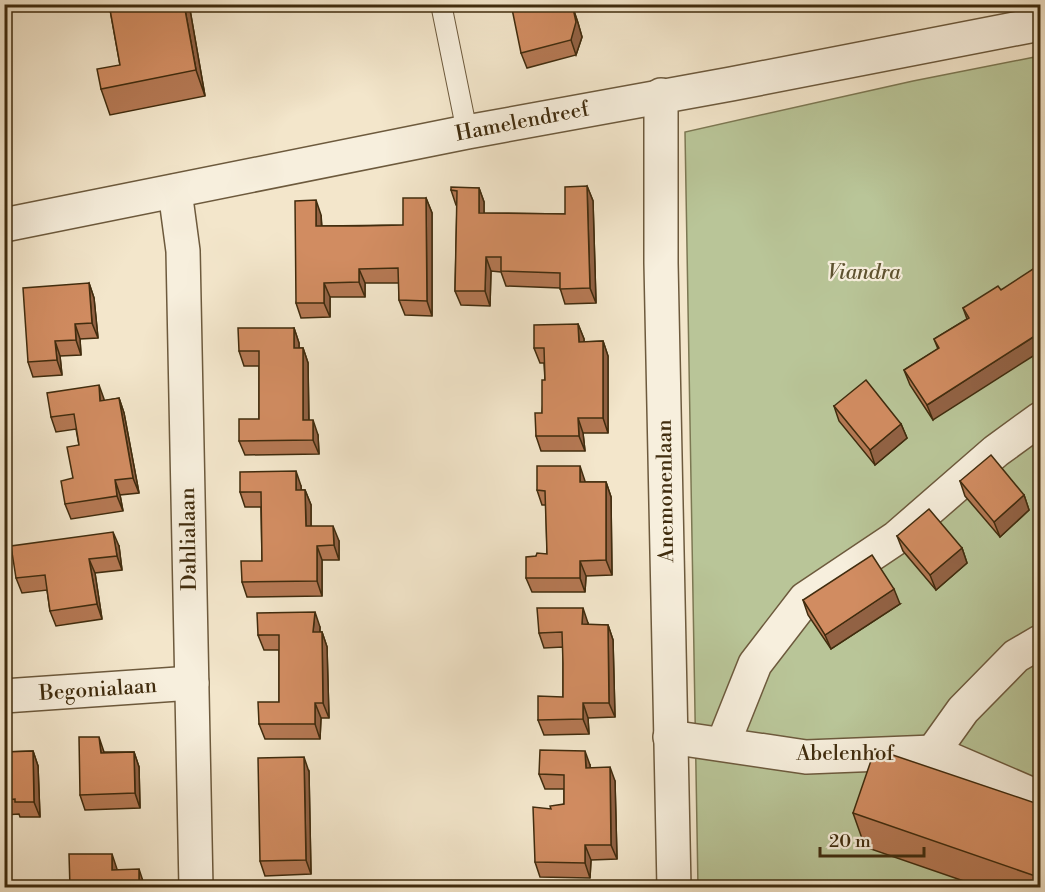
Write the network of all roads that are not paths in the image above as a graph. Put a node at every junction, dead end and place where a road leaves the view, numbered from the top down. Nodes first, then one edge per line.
1 (441, 4) edge
2 (1041, 24) edge
3 (661, 95) junction
4 (467, 132) junction
5 (175, 191) junction
6 (4, 225) edge
7 (1041, 419) edge
8 (1041, 642) edge
9 (192, 683) junction
10 (4, 696) edge
11 (670, 737) junction
12 (723, 744) junction
13 (933, 752) junction
14 (1041, 798) edge
15 (196, 888) edge
16 (674, 888) edge

1 - 4 lane
2 - 3 street, Hamelendreef
3 - 4 street, Hamelendreef
3 - 11 street, Anemonenlaan
4 - 5 street, Hamelendreef
5 - 6 street, Hamelendreef
5 - 9 street, Dahlialaan
7 - 12 street
8 - 13 street
9 - 10 street, Begonialaan
9 - 15 street, Dahlialaan
11 - 12 street, Abelenhof
11 - 16 street, Anemonenlaan
12 - 13 street, Abelenhof
13 - 14 street, Abelenhof

